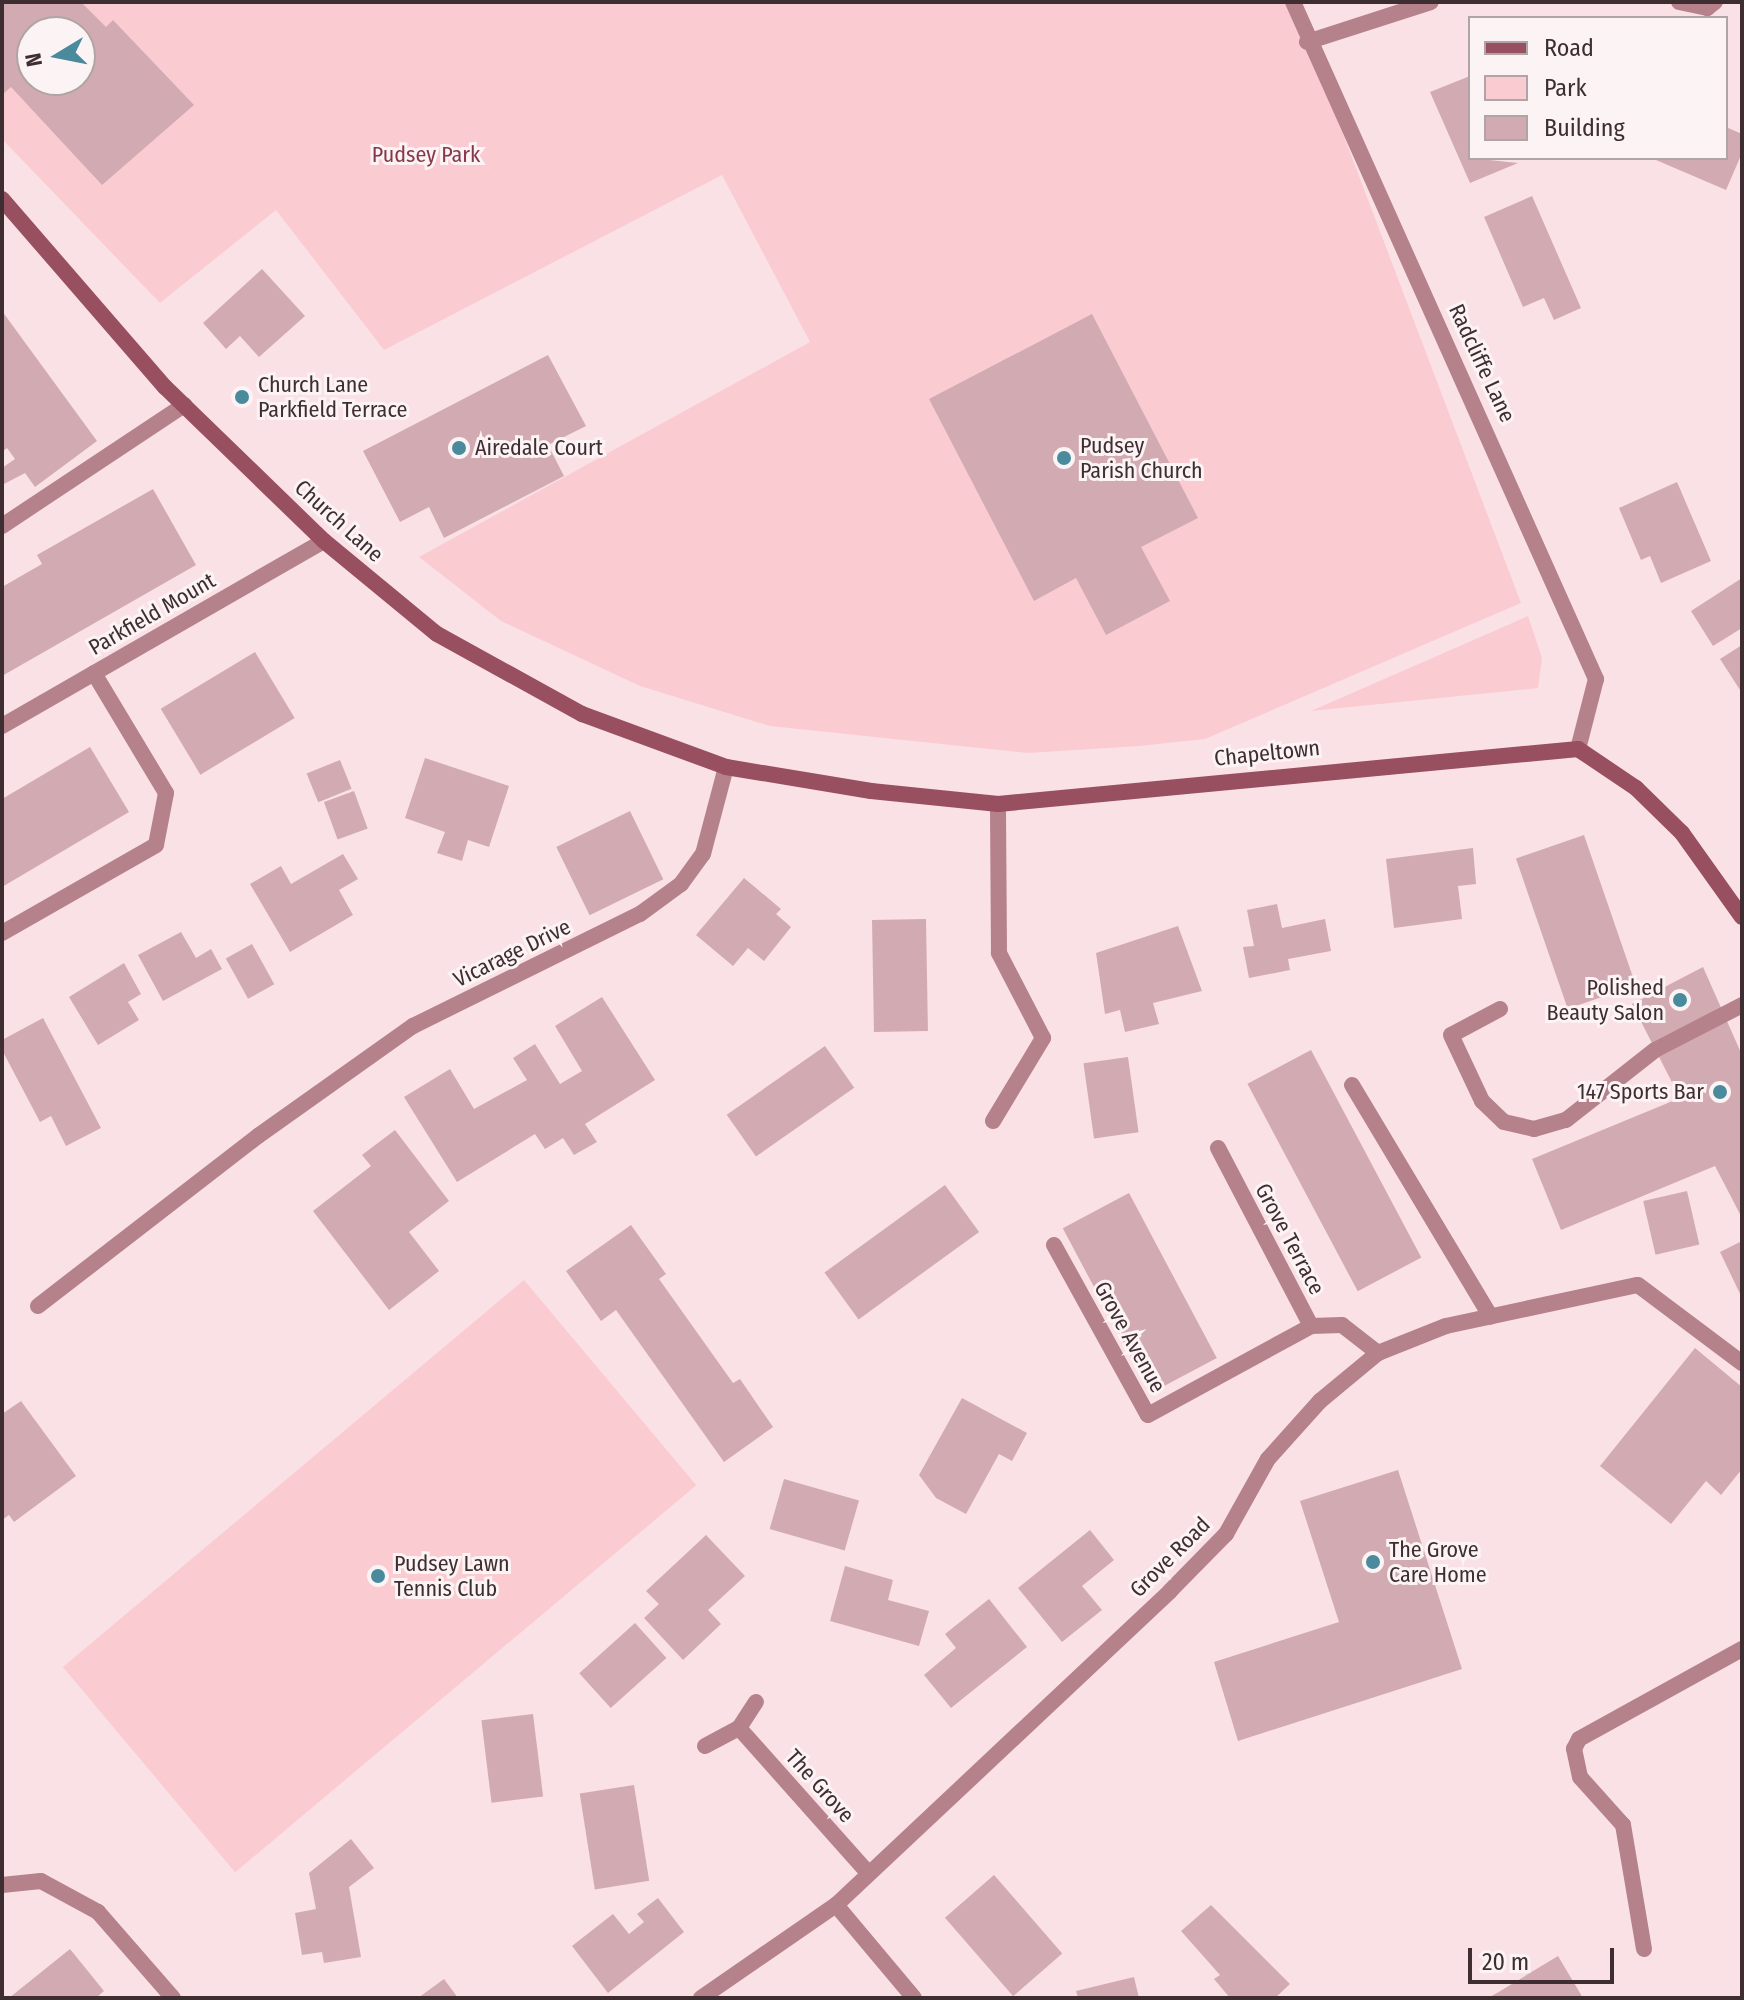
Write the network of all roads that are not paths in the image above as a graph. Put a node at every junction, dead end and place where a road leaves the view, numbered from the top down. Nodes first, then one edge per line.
1 (1293, 2) edge
2 (1431, 2) edge
3 (1679, 2) edge
4 (1715, 2) edge
5 (1307, 42) junction
6 (2, 199) edge
7 (184, 405) junction
8 (2, 526) edge
9 (324, 541) junction
10 (94, 673) junction
11 (2, 726) edge
12 (1578, 749) junction
13 (726, 767) junction
14 (998, 804) junction
15 (1742, 917) edge
16 (2, 933) edge
17 (1742, 1005) edge
18 (1500, 1009) dead end
19 (1352, 1085) dead end
20 (993, 1121) dead end
21 (1218, 1148) dead end
22 (1054, 1245) dead end
23 (38, 1306) dead end
24 (1491, 1317) junction
25 (1311, 1326) junction
26 (1378, 1353) junction
27 (1742, 1363) edge
28 (1742, 1649) edge
29 (756, 1702) dead end
30 (739, 1728) junction
31 (705, 1746) dead end
32 (868, 1873) junction
33 (2, 1885) edge
34 (836, 1905) junction
35 (1644, 1949) dead end
36 (173, 1998) edge
37 (701, 1998) edge
38 (914, 1998) edge

1 - 5 street, Radcliffe Lane
2 - 5 street
3 - 4 street
5 - 12 street, Radcliffe Lane
6 - 7 main road, Church Lane
7 - 8 street
7 - 9 main road, Church Lane
9 - 10 street, Parkfield Mount
9 - 13 main road, Church Lane
10 - 11 street, Parkfield Mount
10 - 16 street
12 - 14 main road, Chapeltown
12 - 15 main road
13 - 14 main road, Chapeltown
13 - 23 street, Vicarage Drive
14 - 20 street
17 - 18 street
19 - 24 street
21 - 25 street, Grove Terrace
22 - 25 street, Grove Avenue
24 - 26 street, Grove Road
24 - 27 street, Grove Road
25 - 26 street, Grove Terrace
26 - 32 street, Grove Road
28 - 35 street
29 - 30 street
30 - 31 street
30 - 32 street, The Grove
32 - 34 street, Grove Road
33 - 36 street
34 - 37 street, Grove Road
34 - 38 street

